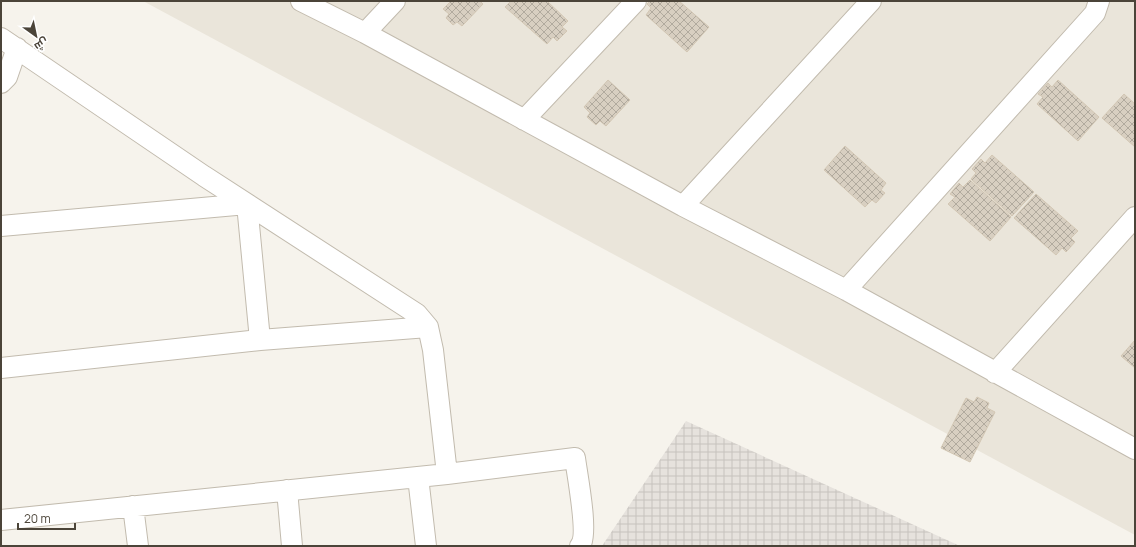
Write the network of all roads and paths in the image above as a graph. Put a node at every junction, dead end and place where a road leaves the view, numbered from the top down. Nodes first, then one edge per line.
1 (301, 1) edge
2 (395, 1) edge
3 (636, 1) edge
4 (871, 1) edge
5 (1100, 1) edge
6 (365, 33) junction
7 (9, 43) edge
8 (1, 83) edge
9 (524, 120) junction
10 (247, 204) junction
11 (683, 206) junction
12 (1135, 217) edge
13 (1, 226) edge
14 (846, 290) junction
15 (428, 327) junction
16 (260, 340) junction
17 (1, 368) edge
18 (995, 373) junction
19 (1135, 449) edge
20 (447, 474) junction
21 (418, 477) junction
22 (287, 490) junction
23 (133, 506) junction
24 (1, 520) edge
25 (138, 546) edge
26 (292, 546) edge
27 (426, 546) edge
28 (580, 546) edge

1 - 6 street
2 - 6 street
3 - 9 street
4 - 11 street
5 - 14 street
6 - 9 street
7 - 8 street
7 - 10 street
9 - 11 street
10 - 13 street
10 - 15 street
10 - 16 street
11 - 14 street
12 - 18 street
14 - 18 street
15 - 16 street
15 - 20 street
16 - 17 street
18 - 19 street
20 - 21 street
20 - 28 street
21 - 22 street
21 - 27 street
22 - 23 street
22 - 26 street
23 - 24 street
23 - 25 street

